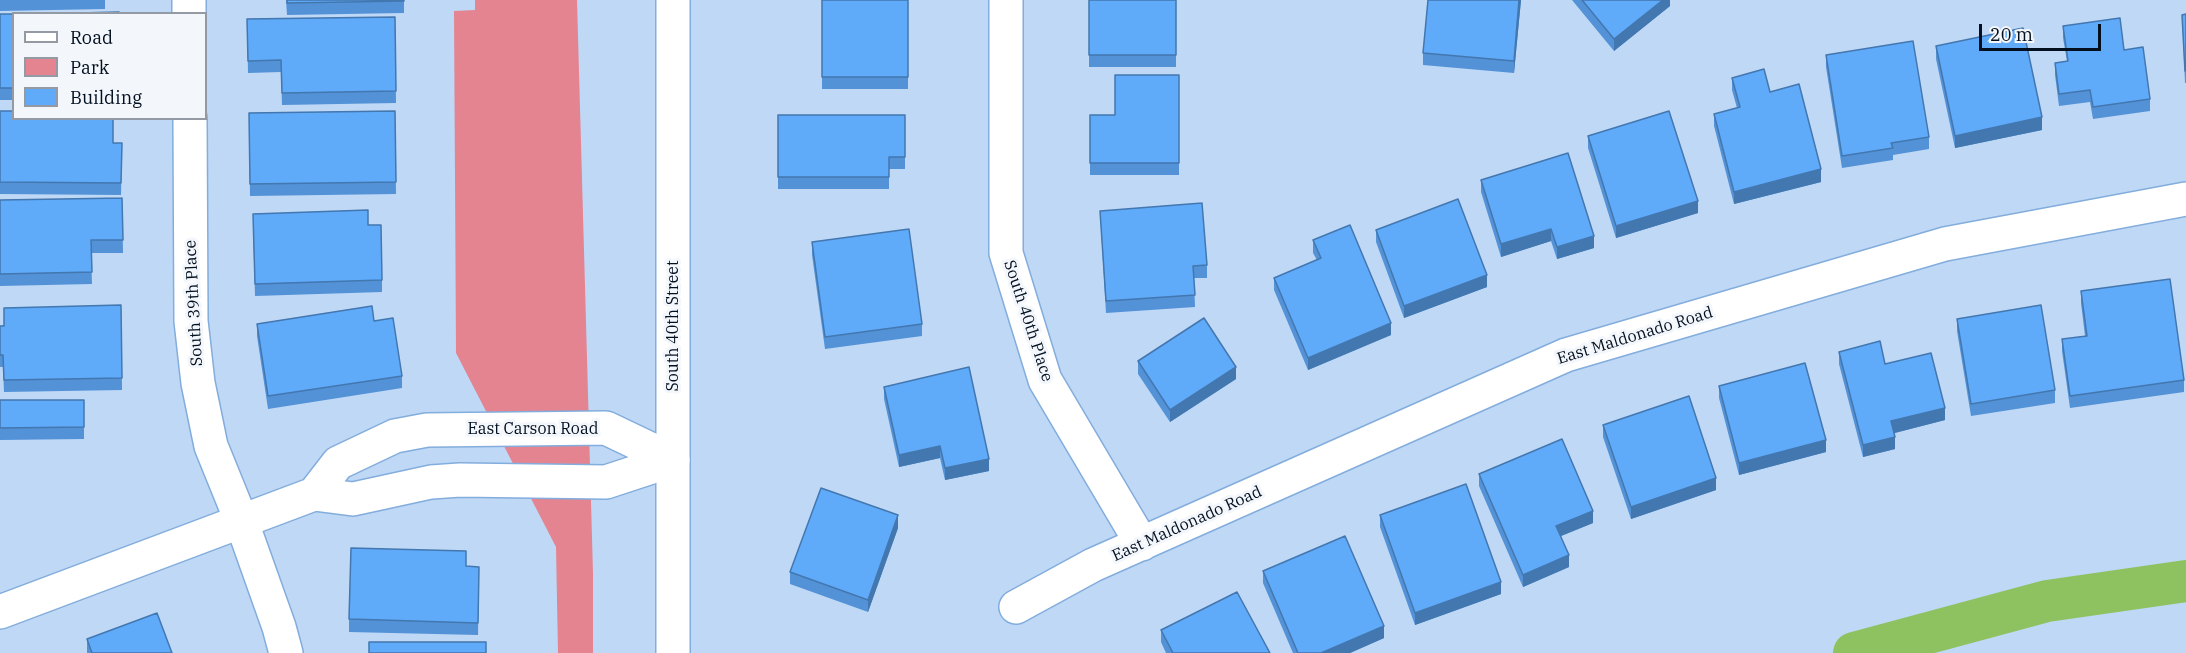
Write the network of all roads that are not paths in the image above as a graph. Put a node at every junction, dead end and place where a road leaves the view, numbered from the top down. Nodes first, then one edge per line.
1 (673, 0) edge
2 (1006, 0) edge
3 (190, 120) edge
4 (2186, 199) edge
5 (458, 430) junction
6 (673, 460) junction
7 (460, 480) junction
8 (314, 494) junction
9 (241, 520) junction
10 (1142, 544) junction
11 (1016, 607) dead end
12 (0, 612) edge
13 (286, 653) edge
14 (673, 653) edge

1 - 6 street, South 40th Street
2 - 10 street, South 40th Place
3 - 9 street, South 39th Place
4 - 10 street, East Maldonado Road
5 - 6 street, East Carson Road
5 - 7 street, East Carson Road
5 - 8 street, East Carson Road
6 - 7 street
6 - 14 street, South 40th Street
7 - 8 street
8 - 9 street
9 - 12 street
9 - 13 street, South 39th Place
10 - 11 street, East Maldonado Road

